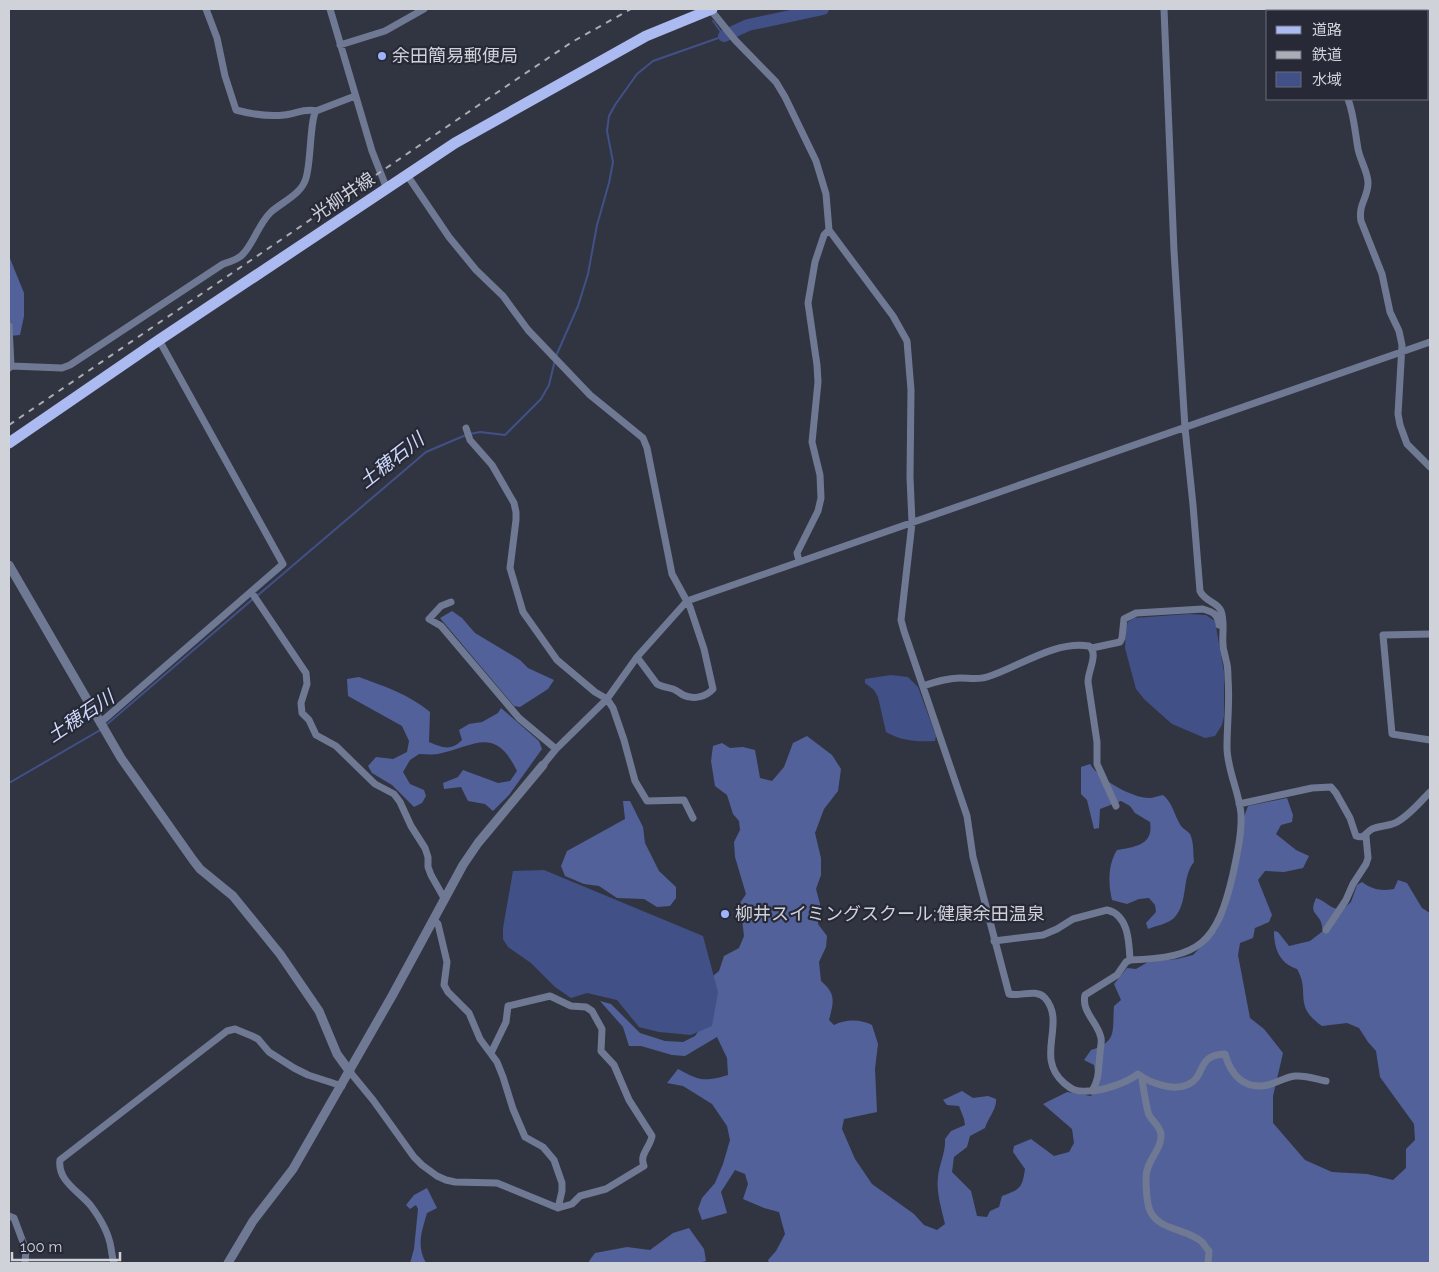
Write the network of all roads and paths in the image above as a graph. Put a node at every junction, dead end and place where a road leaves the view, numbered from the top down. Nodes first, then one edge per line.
1 (206, 9) edge
2 (330, 9) edge
3 (424, 9) edge
4 (711, 9) edge
5 (1164, 9) edge
6 (340, 44) junction
7 (356, 96) junction
8 (1348, 100) edge
9 (316, 111) junction
10 (407, 175) junction
11 (387, 188) junction
12 (829, 230) junction
13 (9, 326) edge
14 (159, 340) junction
15 (1430, 342) edge
16 (1401, 352) junction
17 (10, 367) edge
18 (1185, 428) junction
19 (467, 431) dead end
20 (9, 443) edge
21 (1430, 467) edge
22 (912, 523) junction
23 (799, 561) junction
24 (9, 565) edge
25 (254, 596) junction
26 (687, 601) junction
27 (452, 602) dead end
28 (1223, 629) junction
29 (1430, 634) edge
30 (1092, 648) junction
31 (637, 657) junction
32 (923, 686) junction
33 (607, 699) junction
34 (100, 723) junction
35 (1430, 740) edge
36 (556, 749) junction
37 (543, 765) joint
38 (1430, 792) edge
39 (1239, 804) junction
40 (1116, 806) dead end
41 (693, 818) dead end
42 (1366, 836) junction
43 (444, 898) junction
44 (434, 920) junction
45 (1326, 930) dead end
46 (994, 941) junction
47 (1130, 960) junction
48 (490, 1052) junction
49 (350, 1072) junction
50 (1142, 1078) junction
51 (1326, 1080) dead end
52 (342, 1086) junction
53 (1092, 1091) junction
54 (558, 1208) junction
55 (9, 1216) edge
56 (25, 1263) edge
57 (114, 1263) edge
58 (228, 1263) edge
59 (1208, 1263) edge

1 - 9 street
2 - 6 street
3 - 6 street
4 - 10 main road, 光柳井線
4 - 12 street
5 - 18 street
6 - 7 street
7 - 9 street
7 - 11 street
8 - 16 street
9 - 17 street
10 - 11 main road, 光柳井線
10 - 26 street
11 - 14 main road, 光柳井線
12 - 22 street
12 - 23 street
13 - 17 street
14 - 20 main road, 光柳井線
14 - 25 street
15 - 16 street
16 - 18 street
16 - 21 street
18 - 22 street
18 - 28 street
19 - 33 street
22 - 23 street
22 - 32 street
23 - 26 street
24 - 34 street
25 - 34 street
25 - 43 street
26 - 31 street
26 - 31 street
27 - 36 street
28 - 30 street
28 - 39 street
29 - 35 street
30 - 32 street
30 - 40 street
31 - 33 street
32 - 46 street
33 - 36 street
33 - 41 street
34 - 49 street
36 - 37 street
37 - 43 street
38 - 42 street
39 - 42 street
39 - 47 street
42 - 45 street
43 - 44 street
44 - 48 street
44 - 49 street
46 - 47 street
46 - 53 street
47 - 53 street
48 - 54 street
48 - 54 street
49 - 52 street
49 - 54 street
50 - 51 street
50 - 53 street
50 - 59 street
52 - 57 street
52 - 58 street
55 - 56 street

